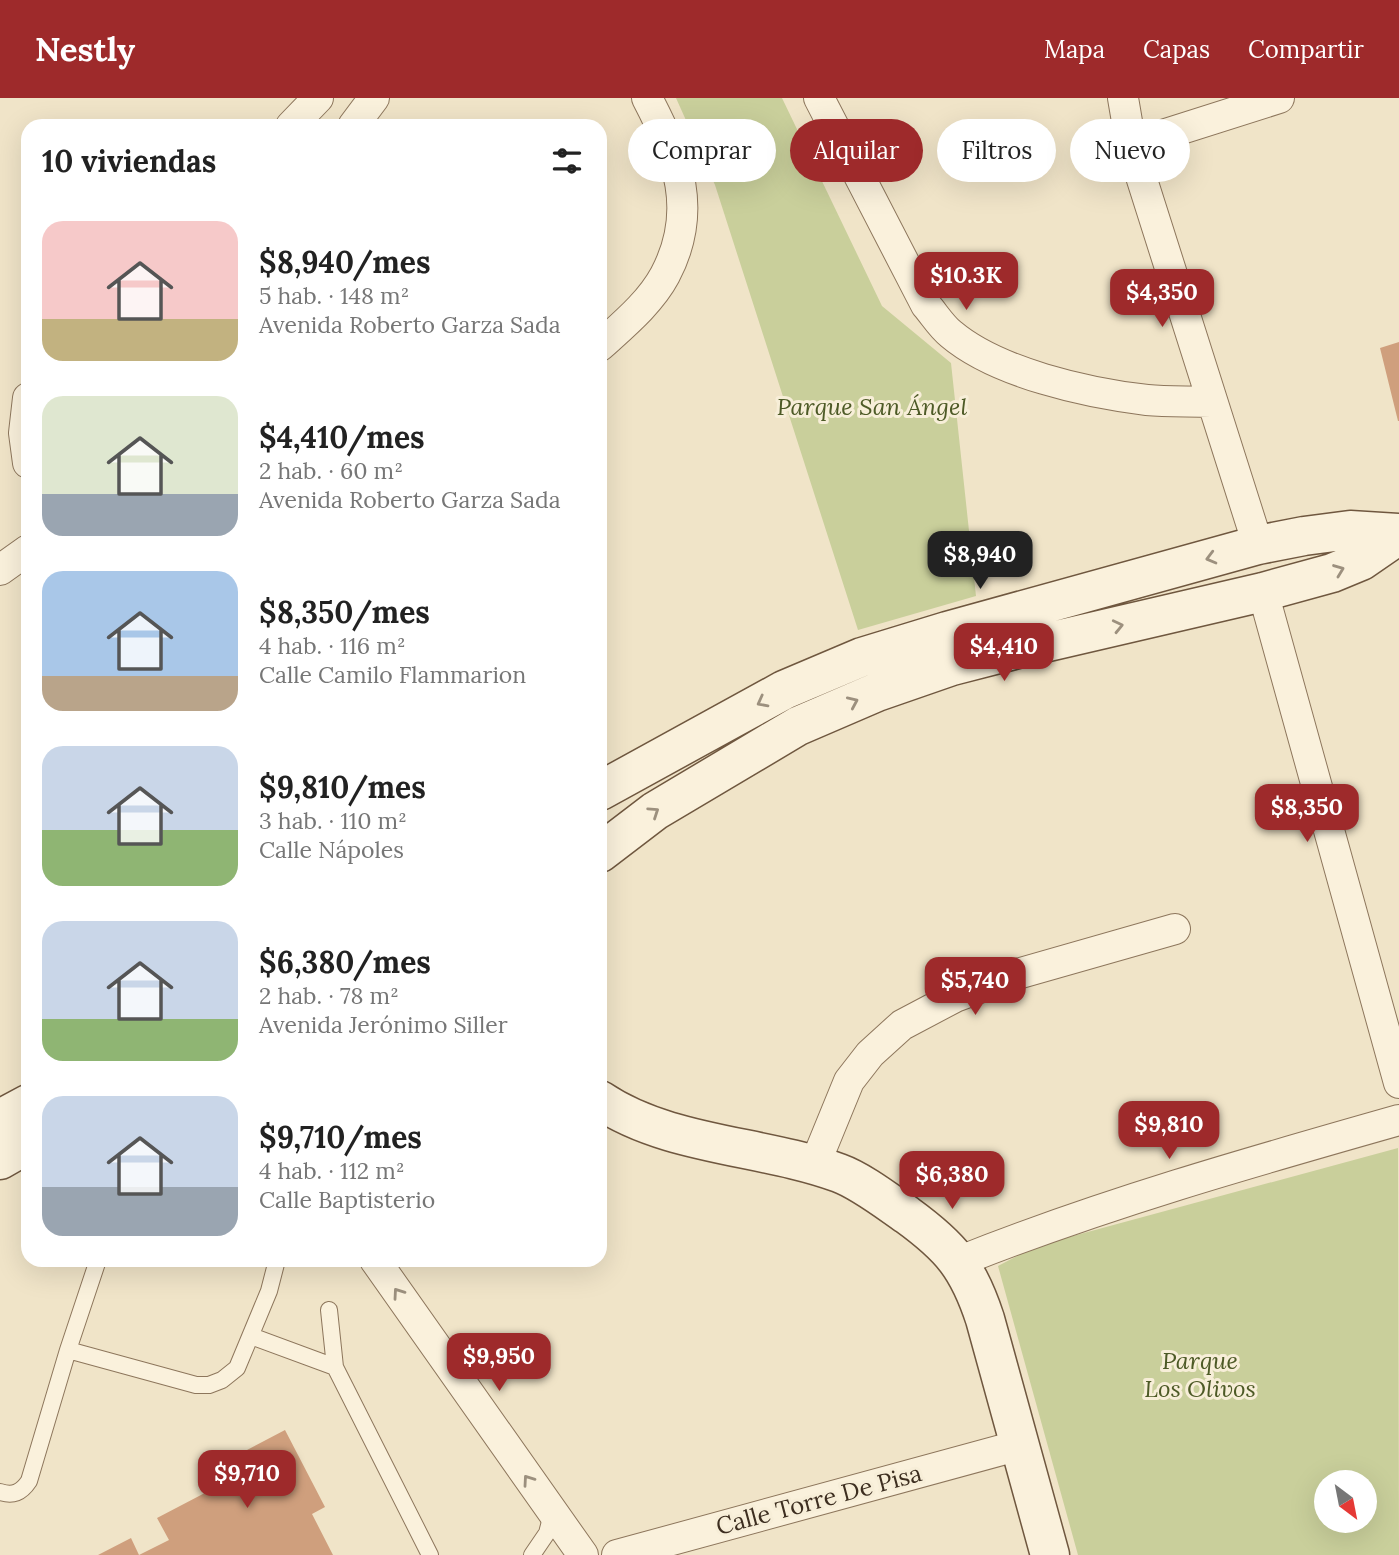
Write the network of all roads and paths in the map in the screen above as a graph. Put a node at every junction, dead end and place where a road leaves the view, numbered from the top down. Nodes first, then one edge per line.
1 (318, 98) edge
2 (374, 98) edge
3 (647, 98) edge
4 (819, 98) edge
5 (1123, 98) edge
6 (1279, 98) edge
7 (298, 119) edge
8 (359, 119) edge
9 (1127, 119) edge
10 (1190, 126) edge
11 (1143, 182) edge
12 (607, 340) edge
13 (1211, 402) junction
14 (1399, 534) edge
15 (1258, 545) junction
16 (21, 555) edge
17 (0, 570) edge
18 (1263, 592) junction
19 (607, 787) edge
20 (607, 848) edge
21 (1175, 929) dead end
22 (1399, 1083) edge
23 (607, 1104) edge
24 (21, 1108) edge
25 (0, 1119) edge
26 (1399, 1120) edge
27 (21, 1130) edge
28 (0, 1141) edge
29 (21, 1148) edge
30 (0, 1160) edge
31 (815, 1164) junction
32 (960, 1261) junction
33 (96, 1267) edge
34 (275, 1267) edge
35 (380, 1267) edge
36 (329, 1310) dead end
37 (251, 1336) junction
38 (68, 1350) junction
39 (335, 1367) junction
40 (1020, 1445) junction
41 (0, 1492) edge
42 (552, 1514) junction
43 (430, 1555) edge
44 (532, 1555) edge
45 (583, 1555) edge
46 (617, 1555) edge
47 (1050, 1555) edge

1 - 7 street
2 - 8 street
3 - 12 street
4 - 13 street
5 - 9 street
6 - 10 street
11 - 13 street
13 - 15 street
14 - 15 street
18 -> 14 street
15 -> 19 street
16 - 17 street
20 -> 18 street
18 - 22 street
21 - 31 street
23 - 31 street
24 - 25 street
26 - 32 street
27 - 28 street
29 - 30 street
31 - 32 street
32 - 40 street
33 - 38 lane
34 - 37 lane
42 -> 35 street
36 - 39 lane
37 - 38 lane
37 - 39 lane
38 - 41 lane
39 - 43 lane
40 - 46 street, Calle Torre De Pisa
40 - 47 street
42 - 44 lane
42 - 45 street

